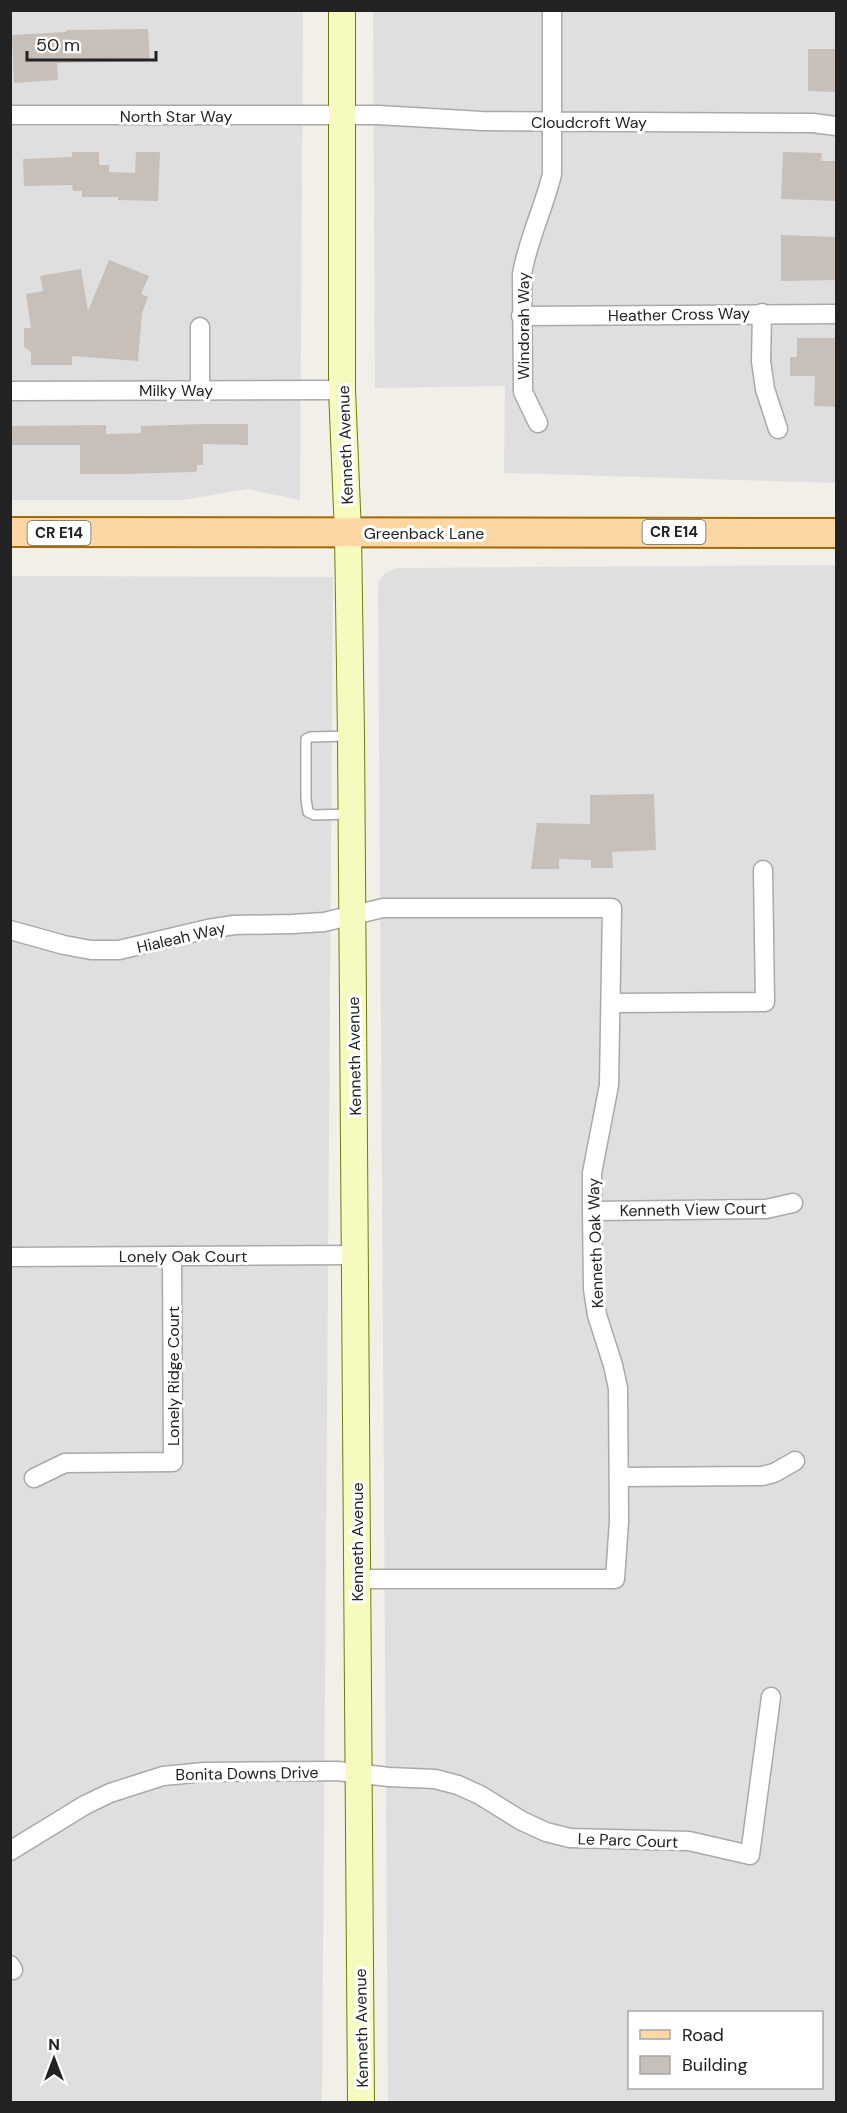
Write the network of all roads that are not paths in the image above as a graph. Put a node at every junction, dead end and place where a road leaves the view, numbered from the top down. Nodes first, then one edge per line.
1 (342, 10) edge
2 (552, 10) edge
3 (10, 115) edge
4 (342, 117) junction
5 (553, 122) junction
6 (837, 126) edge
7 (762, 313) junction
8 (837, 314) edge
9 (521, 316) junction
10 (200, 327) dead end
11 (200, 390) junction
12 (342, 390) junction
13 (10, 391) edge
14 (538, 423) dead end
15 (778, 429) dead end
16 (10, 532) edge
17 (348, 533) junction
18 (837, 533) edge
19 (351, 736) junction
20 (351, 814) junction
21 (763, 870) dead end
22 (353, 915) junction
23 (10, 930) edge
24 (611, 1003) junction
25 (793, 1203) dead end
26 (592, 1211) junction
27 (356, 1255) junction
28 (172, 1256) junction
29 (10, 1257) edge
30 (795, 1461) dead end
31 (620, 1477) junction
32 (34, 1478) dead end
33 (357, 1579) junction
34 (771, 1697) dead end
35 (359, 1774) junction
36 (10, 1851) edge
37 (362, 2103) edge

1 - 4 main road, Kenneth Avenue
2 - 5 street, Windorah Way
3 - 4 street, North Star Way
4 - 5 street, Cloudcroft Way
4 - 12 main road, Kenneth Avenue
5 - 6 street, Cloudcroft Way
5 - 9 street, Windorah Way
7 - 8 street, Heather Cross Way
7 - 9 street, Heather Cross Way
7 - 15 street
9 - 14 street, Windorah Way
10 - 11 street
11 - 12 street, Milky Way
11 - 13 street, Milky Way
12 - 17 main road, Kenneth Avenue
16 - 17 main road, Greenback Lane / CR E14
17 - 18 main road, Greenback Lane / CR E14
17 - 19 main road, Kenneth Avenue
19 - 20 main road, Kenneth Avenue
19 - 20 lane
20 - 22 main road, Kenneth Avenue
21 - 24 street
22 - 23 street, Hialeah Way
22 - 24 street, Kenneth Oak Way
22 - 27 main road, Kenneth Avenue
24 - 26 street, Kenneth Oak Way
25 - 26 street, Kenneth View Court
26 - 31 street, Kenneth Oak Way
27 - 28 street, Lonely Oak Court
27 - 33 main road, Kenneth Avenue
28 - 29 street, Lonely Oak Court
28 - 32 street, Lonely Ridge Court
30 - 31 street
31 - 33 street, Kenneth Oak Way
33 - 35 main road, Kenneth Avenue
34 - 35 street, Le Parc Court
35 - 36 street, Bonita Downs Drive
35 - 37 main road, Kenneth Avenue

